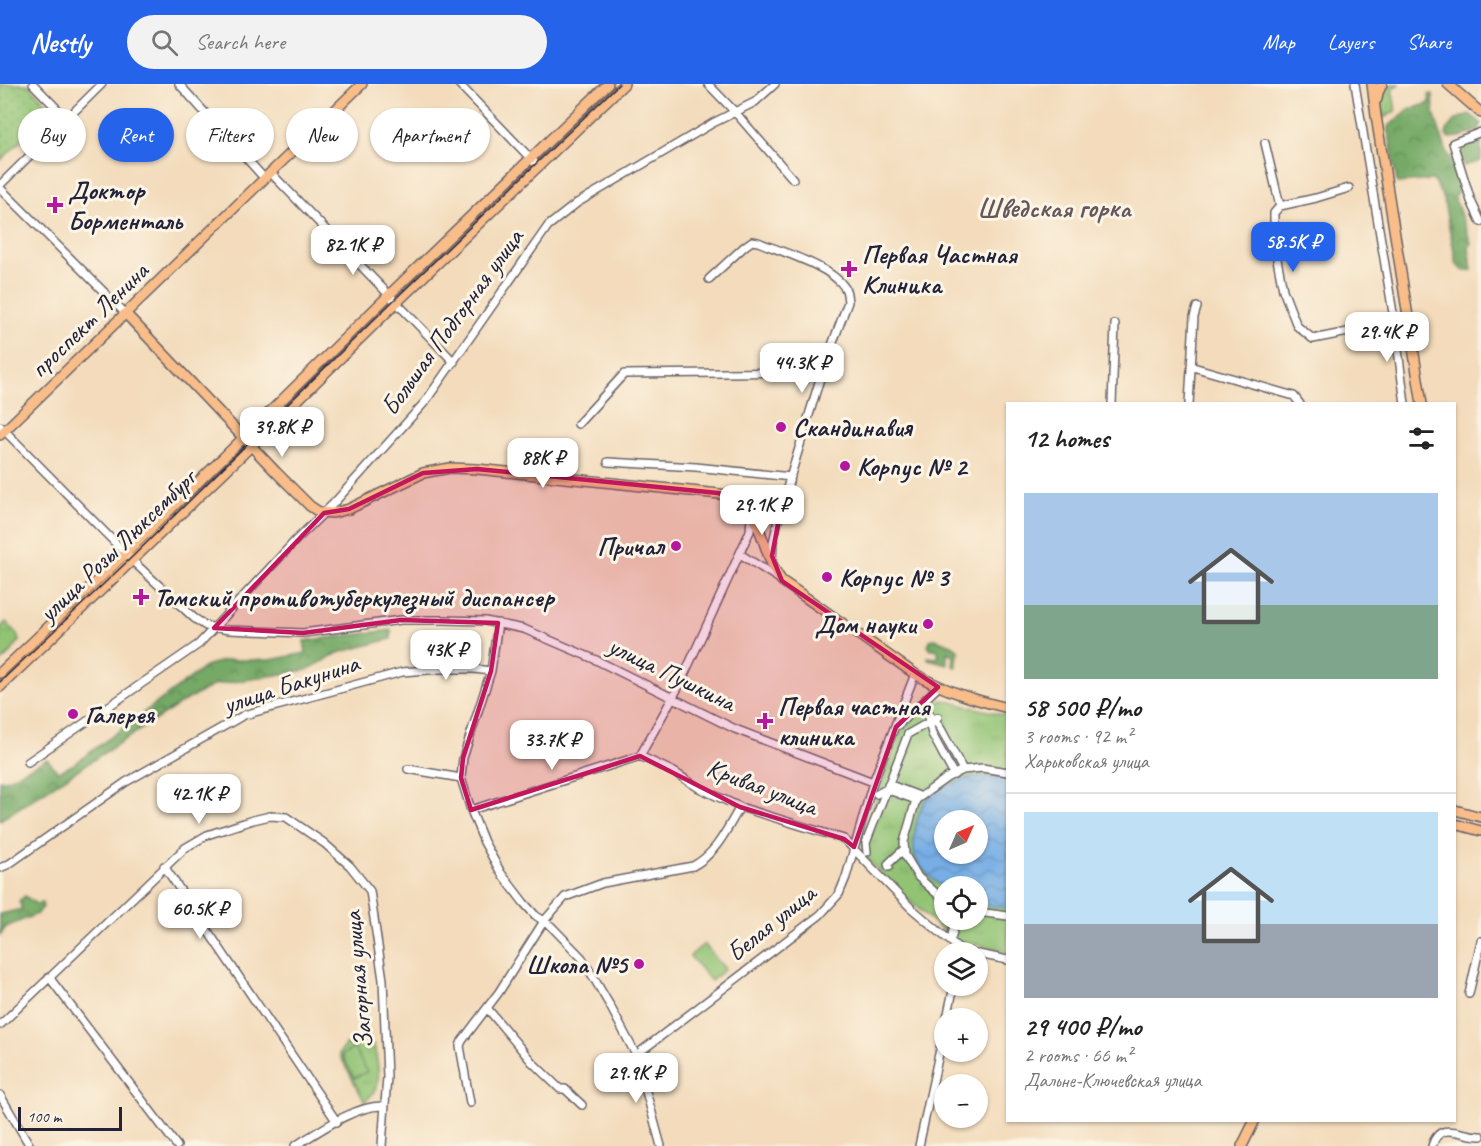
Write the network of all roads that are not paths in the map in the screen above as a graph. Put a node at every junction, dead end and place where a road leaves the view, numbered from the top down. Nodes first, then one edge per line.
1 (33, 84) edge
2 (102, 84) edge
3 (178, 84) edge
4 (362, 84) edge
5 (459, 84) edge
6 (608, 84) edge
7 (624, 84) edge
8 (708, 84) edge
9 (776, 84) edge
10 (1355, 84) edge
11 (1365, 84) edge
12 (1372, 84) edge
13 (1382, 84) edge
14 (1446, 85) edge
15 (56, 108) edge
16 (77, 108) edge
17 (735, 112) junction
18 (1481, 113) edge
19 (1376, 117) junction
20 (1481, 132) edge
21 (1265, 143) dead end
22 (531, 159) junction
23 (23, 162) edge
24 (539, 167) junction
25 (268, 176) junction
26 (793, 179) dead end
27 (0, 186) edge
28 (1349, 188) dead end
29 (1280, 206) junction
30 (1481, 222) edge
31 (709, 279) dead end
32 (389, 295) junction
33 (396, 303) junction
34 (1197, 306) dead end
35 (126, 314) junction
36 (1394, 319) junction
37 (1115, 324) dead end
38 (454, 362) junction
39 (1193, 367) junction
40 (822, 372) junction
41 (1112, 402) edge
42 (1189, 402) edge
43 (1298, 402) edge
44 (1405, 402) edge
45 (1422, 402) edge
46 (578, 424) dead end
47 (1, 431) edge
48 (244, 438) junction
49 (252, 446) junction
50 (608, 462) dead end
51 (791, 477) junction
52 (729, 495) junction
53 (747, 506) junction
54 (781, 508) junction
55 (324, 513) junction
56 (740, 554) junction
57 (130, 557) junction
58 (773, 567) junction
59 (782, 581) junction
60 (498, 623) junction
61 (214, 628) junction
62 (491, 671) junction
63 (0, 673) edge
64 (915, 674) junction
65 (0, 687) edge
66 (938, 687) junction
67 (673, 697) junction
68 (1006, 707) edge
69 (934, 719) junction
70 (896, 727) junction
71 (942, 728) junction
72 (930, 733) junction
73 (957, 755) junction
74 (640, 756) junction
75 (944, 760) junction
76 (28, 762) dead end
77 (408, 769) dead end
78 (963, 770) junction
79 (1006, 772) edge
80 (954, 775) junction
81 (461, 778) junction
82 (873, 782) junction
83 (887, 786) junction
84 (877, 794) dead end
85 (917, 798) junction
86 (740, 807) junction
87 (471, 810) junction
88 (1456, 810) edge
89 (1481, 817) edge
90 (1456, 824) edge
91 (1481, 831) edge
92 (854, 847) junction
93 (904, 849) junction
94 (867, 852) dead end
95 (164, 866) junction
96 (889, 867) dead end
97 (0, 868) edge
98 (934, 892) edge
99 (988, 913) edge
100 (1006, 916) edge
101 (544, 921) junction
102 (953, 930) edge
103 (952, 936) dead end
104 (1481, 941) edge
105 (950, 942) edge
106 (988, 956) edge
107 (1006, 960) edge
108 (49, 977) junction
109 (1469, 994) dead end
110 (487, 1008) junction
111 (0, 1025) edge
112 (636, 1055) junction
113 (937, 1062) edge
114 (0, 1095) edge
115 (470, 1103) dead end
116 (582, 1105) dead end
117 (384, 1106) junction
118 (337, 1122) junction
119 (1254, 1122) edge
120 (1481, 1136) edge
121 (30, 1146) edge
122 (177, 1146) edge
123 (295, 1146) edge
124 (382, 1146) edge
125 (661, 1146) edge
126 (919, 1146) edge
127 (1242, 1146) edge
128 (1432, 1146) edge

1 - 15 street
2 - 16 street
3 - 25 street
4 - 25 main road, проспект Ленина
5 - 22 street
6 - 22 main road, улица Розы Люксембург
7 - 24 main road, улица Розы Люксембург
8 - 17 street
9 - 17 street, Большая Подгорная улица
10 - 36 street
11 - 19 main road
12 - 19 main road
13 - 19 main road
14 - 18 main road
17 - 26 street
17 - 38 street, Большая Подгорная улица
19 - 45 main road
20 - 30 street
21 - 29 street
22 - 24 street
22 - 32 main road, улица Розы Люксембург
23 - 27 street
24 - 33 main road, улица Розы Люксембург
25 - 32 street
25 - 35 main road, проспект Ленина
27 - 35 street
28 - 29 street
29 - 36 street
31 - 40 street
32 - 33 street
32 - 48 main road, улица Розы Люксембург
33 - 38 street
33 - 49 main road, улица Розы Люксембург
34 - 39 street
35 - 47 main road, проспект Ленина
35 - 48 main road
36 - 44 street
37 - 41 street
38 - 55 street, Большая Подгорная улица
39 - 42 street
39 - 43 street
40 - 46 street
40 - 51 street
47 - 57 street
48 - 49 main road
48 - 57 main road, улица Розы Люксембург
49 - 55 main road
49 - 57 main road, улица Розы Люксембург
50 - 51 street
51 - 54 street
52 - 53 main road
52 - 54 street
52 - 55 main road
53 - 56 street
53 - 58 main road
54 - 58 street
55 - 61 street, Большая Подгорная улица
56 - 59 street
56 - 67 street
57 - 61 street
57 - 63 main road, улица Розы Люксембург
57 - 65 main road, улица Розы Люксембург
58 - 59 main road
59 - 64 main road
60 - 61 street, улица Пушкина
60 - 62 street
60 - 67 street, улица Пушкина
61 - 76 street, Большая Подгорная улица
62 - 81 street
62 - 97 street, улица Бакунина
64 - 66 main road
64 - 70 street
66 - 68 main road
66 - 70 street
67 - 74 street
67 - 82 street, улица Пушкина
69 - 71 street
69 - 72 street
69 - 83 street
70 - 82 street
71 - 72 street
71 - 73 street
72 - 75 street
73 - 75 street
73 - 78 street
74 - 86 street, Кривая улица
74 - 87 street
75 - 80 street
77 - 81 street
78 - 79 street
78 - 80 street
80 - 85 street
81 - 87 street
82 - 92 street, Белая улица
83 - 84 street
83 - 85 street
83 - 94 street
85 - 93 street
86 - 92 street, Кривая улица
86 - 101 street
87 - 101 street
88 - 89 main road
90 - 91 main road
92 - 105 street, Кривая улица
92 - 112 street, Белая улица
93 - 96 street
93 - 98 street
95 - 108 street, Загорная улица
95 - 117 street, Загорная улица
95 - 118 street
99 - 100 street
101 - 110 street
101 - 112 street
102 - 103 street
104 - 109 street
106 - 107 street
108 - 111 street, Загорная улица
108 - 122 street
110 - 115 street
110 - 116 street
112 - 125 street
113 - 126 street
114 - 121 street
117 - 118 street
117 - 124 street, Загорная улица
118 - 123 street
119 - 127 main road
120 - 128 street

